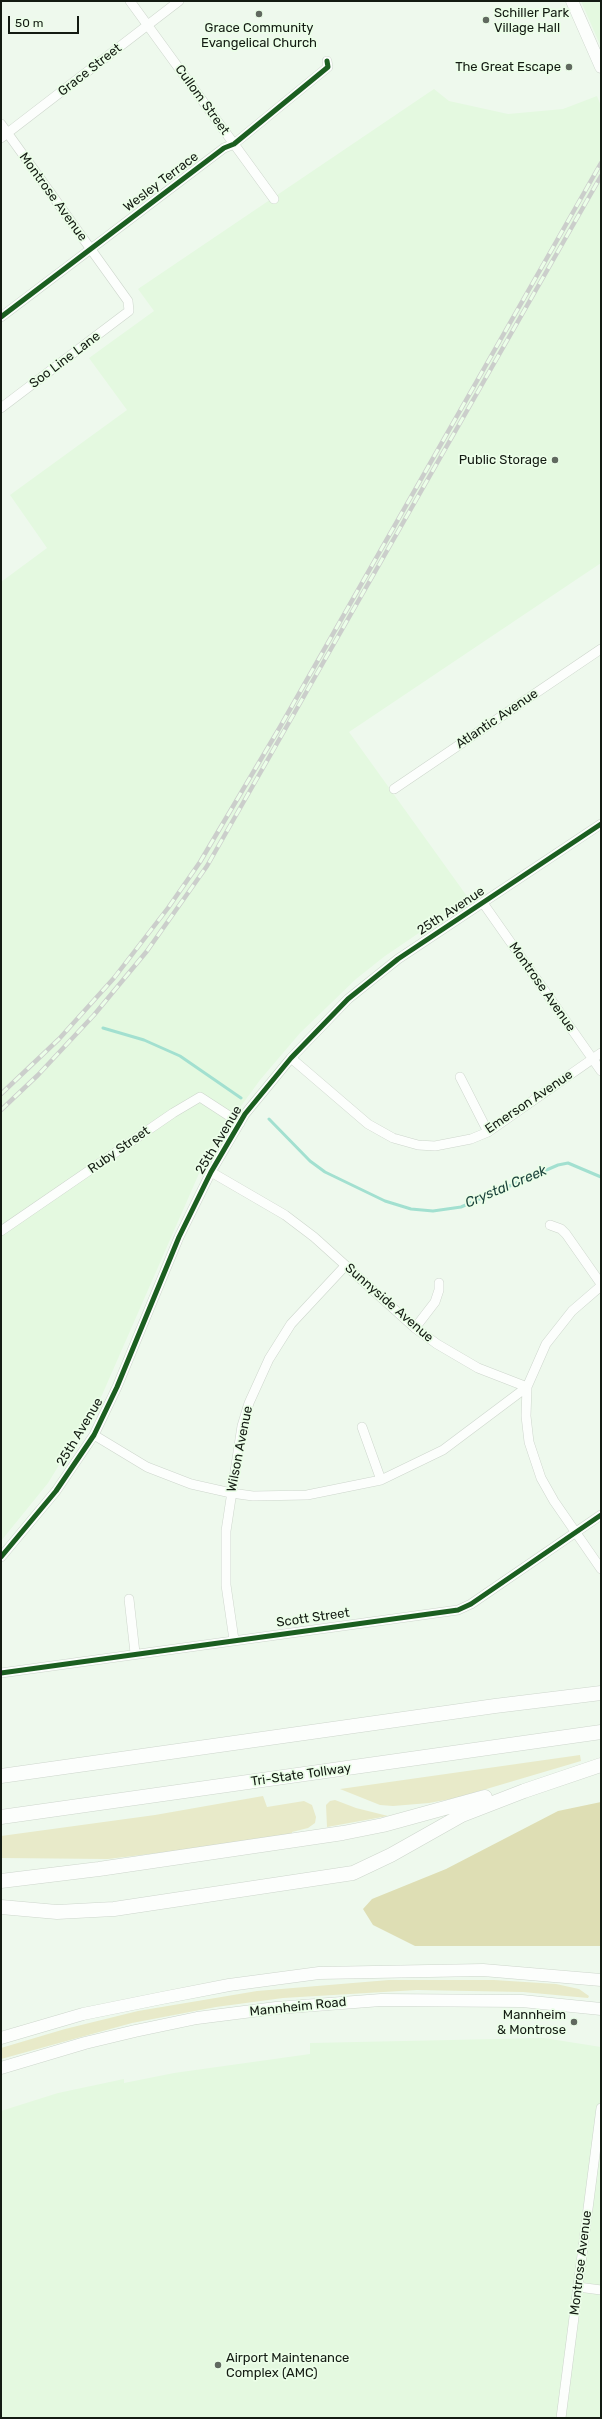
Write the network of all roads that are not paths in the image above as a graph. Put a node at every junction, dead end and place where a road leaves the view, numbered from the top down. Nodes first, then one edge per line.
1 (130, 1) edge
2 (179, 1) edge
3 (572, 1) edge
4 (148, 25) junction
5 (327, 61) dead end
6 (601, 66) edge
7 (1, 124) edge
8 (4, 136) edge
9 (234, 144) junction
10 (274, 199) dead end
11 (90, 249) junction
12 (129, 311) joint
13 (1, 317) edge
14 (1, 408) edge
15 (601, 649) edge
16 (394, 789) dead end
17 (601, 824) edge
18 (483, 903) junction
19 (601, 1053) edge
20 (291, 1058) junction
21 (593, 1059) junction
22 (601, 1071) edge
23 (460, 1077) dead end
24 (240, 1123) junction
25 (488, 1132) junction
26 (211, 1172) junction
27 (550, 1225) dead end
28 (1, 1231) edge
29 (345, 1266) junction
30 (439, 1283) dead end
31 (601, 1285) edge
32 (415, 1328) junction
33 (527, 1387) junction
34 (362, 1427) dead end
35 (94, 1435) junction
36 (381, 1480) junction
37 (231, 1493) junction
38 (601, 1515) edge
39 (575, 1533) junction
40 (1, 1557) edge
41 (601, 1568) edge
42 (129, 1599) dead end
43 (234, 1640) junction
44 (135, 1653) junction
45 (1, 1673) edge
46 (601, 1693) edge
47 (601, 1732) edge
48 (595, 1767) edge
49 (1, 1776) edge
50 (1, 1817) edge
51 (1, 1881) edge
52 (1, 1907) edge
53 (601, 1980) edge
54 (601, 2009) edge
55 (1, 2038) edge
56 (1, 2068) edge
57 (601, 2108) edge
58 (578, 2287) junction
59 (601, 2290) edge
60 (561, 2418) edge

1 - 4 street, Cullom Street
2 - 4 street, Grace Street
3 - 6 main road
4 - 8 street, Grace Street
4 - 9 street, Cullom Street
5 - 9 street, Wesley Terrace
7 - 8 street, Montrose Avenue
8 - 11 street, Montrose Avenue
9 - 10 street, Cullom Street
9 - 11 street, Wesley Terrace
11 - 12 street, Montrose Avenue
11 - 13 street, Wesley Terrace
12 - 14 street, Soo Line Lane
15 - 16 street, Atlantic Avenue
17 - 18 street, 25th Avenue
18 - 20 street, 25th Avenue
18 - 21 street, Montrose Avenue
19 - 21 street, Emerson Avenue
20 - 24 street, 25th Avenue
20 - 25 street, Emerson Avenue
21 - 22 street, Montrose Avenue
21 - 25 street, Emerson Avenue
23 - 25 street
24 - 26 street, 25th Avenue
24 - 28 street, Ruby Street
26 - 29 street, Sunnyside Avenue
26 - 35 street, 25th Avenue
27 - 31 street
29 - 32 street, Sunnyside Avenue
29 - 37 street, Wilson Avenue
30 - 32 street
31 - 33 street
32 - 33 street, Sunnyside Avenue
33 - 36 street
33 - 39 street
34 - 36 street
35 - 37 street
35 - 40 street, 25th Avenue
36 - 37 street
37 - 43 street, Wilson Avenue
38 - 39 street, Scott Street
39 - 41 street
39 - 43 street, Scott Street
42 - 44 street
43 - 44 street, Scott Street
44 - 45 street, Scott Street
46 - 49 highway
47 - 50 highway, Tri-State Tollway
48 - 51 highway
48 - 52 highway
53 - 55 main road
54 - 56 main road, Mannheim Road
57 - 58 street, Montrose Avenue
58 - 59 street
58 - 60 street, Montrose Avenue

